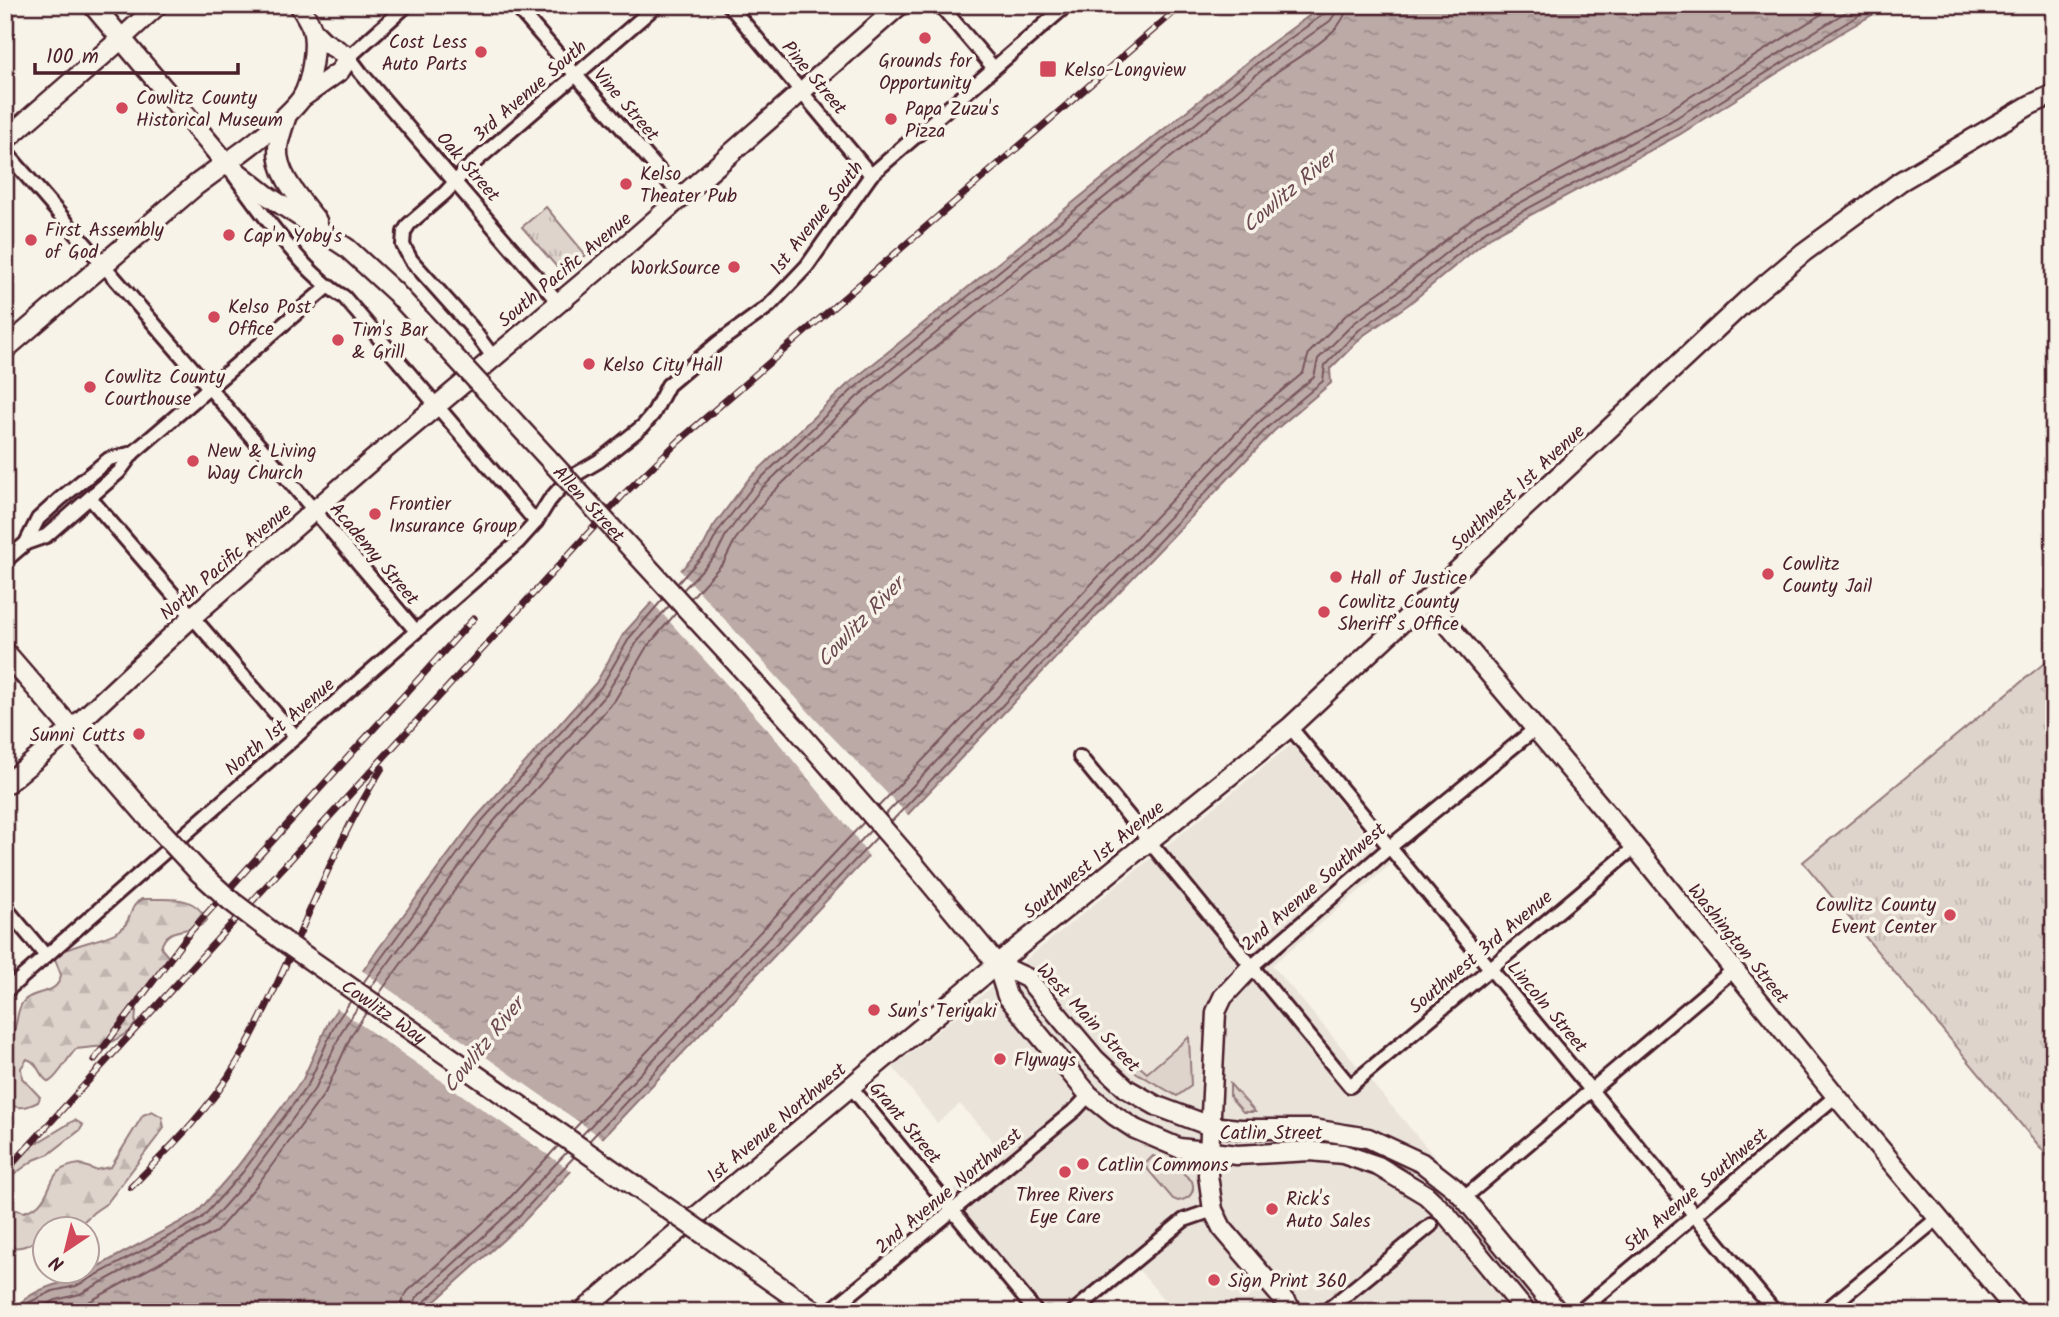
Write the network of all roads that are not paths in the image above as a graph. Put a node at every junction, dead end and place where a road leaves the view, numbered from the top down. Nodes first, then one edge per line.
1 (93, 5) edge
2 (158, 5) edge
3 (299, 5) edge
4 (407, 5) edge
5 (515, 5) edge
6 (657, 5) edge
7 (729, 5) edge
8 (900, 5) edge
9 (940, 5) edge
10 (1067, 5) edge
11 (313, 31) junction
12 (121, 39) junction
13 (349, 57) junction
14 (993, 67) junction
15 (576, 73) junction
16 (801, 91) junction
17 (2054, 94) edge
18 (302, 98) junction
19 (288, 111) junction
20 (5, 140) edge
21 (5, 151) edge
22 (226, 163) junction
23 (871, 175) junction
24 (455, 182) junction
25 (682, 197) junction
26 (323, 231) junction
27 (103, 265) junction
28 (327, 287) junction
29 (558, 302) junction
30 (5, 349) edge
31 (493, 357) junction
32 (477, 373) joint
33 (210, 388) junction
34 (437, 406) junction
35 (133, 453) junction
36 (568, 480) joint
37 (89, 498) junction
38 (314, 511) junction
39 (536, 522) junction
40 (26, 543) junction
41 (5, 561) edge
42 (1427, 600) junction
43 (192, 617) junction
44 (415, 630) junction
45 (5, 652) edge
46 (1290, 727) junction
47 (72, 729) junction
48 (1535, 729) junction
49 (296, 737) junction
50 (1080, 757) dead end
51 (5, 785) edge
52 (1149, 841) junction
53 (1390, 847) junction
54 (1635, 847) junction
55 (919, 870) joint
56 (5, 908) edge
57 (46, 956) junction
58 (997, 964) junction
59 (1251, 967) junction
60 (1491, 967) junction
61 (1733, 970) junction
62 (5, 992) edge
63 (851, 1087) junction
64 (1591, 1089) junction
65 (1089, 1095) junction
66 (1836, 1096) junction
67 (1210, 1125) junction
68 (1209, 1153) junction
69 (1464, 1198) junction
70 (955, 1210) junction
71 (1213, 1210) junction
72 (1693, 1214) junction
73 (1938, 1218) junction
74 (1431, 1225) dead end
75 (582, 1312) edge
76 (816, 1312) edge
77 (829, 1312) edge
78 (1036, 1312) edge
79 (1073, 1312) edge
80 (1294, 1312) edge
81 (1325, 1312) edge
82 (1526, 1312) edge
83 (1558, 1312) edge
84 (1579, 1312) edge
85 (1775, 1312) edge
86 (1824, 1312) edge
87 (2017, 1312) edge

1 - 12 main road, Allen Street
2 - 12 main road
3 - 11 main road
4 - 13 street
5 - 15 street, Vine Street
6 - 15 street, 3rd Avenue South
7 - 16 street, Pine Street
8 - 16 main road, South Pacific Avenue
9 - 14 street
10 - 14 street, 1st Avenue South
11 - 13 main road
11 - 18 main road
12 - 20 main road
12 - 22 main road, Allen Street
13 - 18 main road
13 - 24 street, Oak Street
14 - 23 street, 1st Avenue South
15 - 24 street, 3rd Avenue South
15 - 25 street, Vine Street
16 - 23 street, Pine Street
16 - 25 main road, South Pacific Avenue
17 - 42 main road, Southwest 1st Avenue
18 - 19 main road
19 - 22 main road
19 - 26 main road
21 - 27 street, Academy Street
22 - 26 main road, Allen Street
22 - 27 main road
22 - 28 street, Allen Street
23 - 36 street, 1st Avenue South
24 - 29 street, Oak Street
24 - 31 street, 3rd Avenue South
25 - 29 main road, South Pacific Avenue
26 - 55 main road, Allen Street, bridge
27 - 30 main road
27 - 33 street, Academy Street
28 - 33 street
28 - 34 street, Allen Street
29 - 31 main road, South Pacific Avenue
31 - 32 main road, South Pacific Avenue
32 - 34 main road, North Pacific Avenue
33 - 35 street
33 - 38 street, Academy Street
34 - 38 main road, North Pacific Avenue
34 - 39 street, Allen Street
35 - 37 street
35 - 40 street
36 - 39 street, North 1st Avenue
37 - 40 street
37 - 43 street
38 - 43 main road, North Pacific Avenue
38 - 44 street, Academy Street
39 - 44 street, North 1st Avenue
40 - 41 street
42 - 46 main road, Southwest 1st Avenue
42 - 48 main road, Washington Street
43 - 47 main road, North Pacific Avenue
43 - 49 street
44 - 49 street, North 1st Avenue
45 - 47 main road, Cowlitz Way
46 - 52 main road, Southwest 1st Avenue
46 - 53 street, Lincoln Street
47 - 51 main road, North Pacific Avenue
47 - 76 main road, Cowlitz Way, bridge
48 - 53 street, 2nd Avenue Southwest
48 - 54 main road, Washington Street
49 - 57 street, North 1st Avenue
50 - 52 street
52 - 58 main road, Southwest 1st Avenue
52 - 59 street
53 - 59 street, 2nd Avenue Southwest
53 - 60 street, Lincoln Street
54 - 60 street, Southwest 3rd Avenue
54 - 61 main road, Washington Street
55 - 58 main road, West Main Street
56 - 57 street
57 - 62 street, North 1st Avenue
58 - 63 main road, 1st Avenue Northwest
58 - 65 main road, Catlin Street
58 - 67 main road, West Main Street
59 - 60 street, Southwest 3rd Avenue
59 - 67 main road, 2nd Avenue Southwest
60 - 64 street, Lincoln Street
61 - 64 street
61 - 66 main road, Washington Street
63 - 70 street, Grant Street
63 - 75 main road, 1st Avenue Northwest
64 - 69 street
64 - 72 street, Lincoln Street
65 - 68 main road, Catlin Street
65 - 70 street, 2nd Avenue Northwest
66 - 72 street, 5th Avenue Southwest
66 - 73 main road, Washington Street
67 - 68 main road
67 - 69 main road, Catlin Street
68 - 71 main road
68 - 82 main road, Catlin Street
69 - 83 main road, Catlin Street
70 - 77 street, 2nd Avenue Northwest
70 - 78 street, Grant Street
71 - 79 street
71 - 80 main road
72 - 84 street, 5th Avenue Southwest
72 - 85 street, Lincoln Street
73 - 86 street
73 - 87 main road, Washington Street
74 - 81 street

